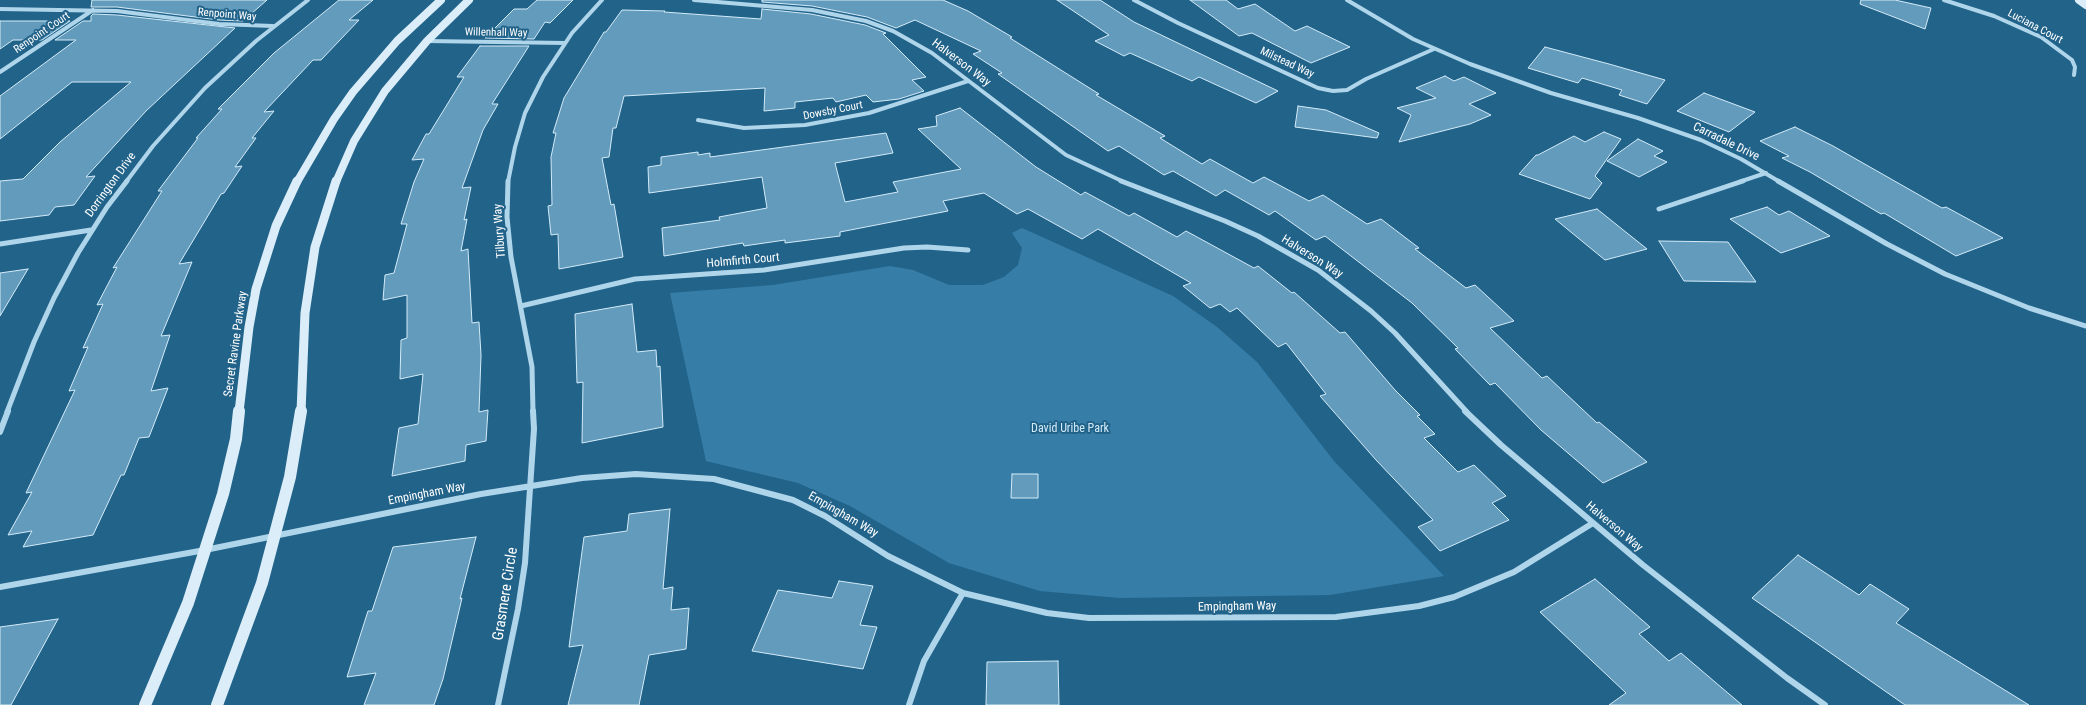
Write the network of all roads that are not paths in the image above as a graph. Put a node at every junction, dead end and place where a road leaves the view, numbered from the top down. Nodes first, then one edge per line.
1 (308, 0) edge
2 (442, 0) edge
3 (469, 0) edge
4 (602, 0) edge
5 (694, 0) edge
6 (1134, 0) edge
7 (1347, 0) edge
8 (1944, 0) edge
9 (2078, 0) edge
10 (2086, 5) edge
11 (0, 9) edge
12 (94, 10) junction
13 (273, 26) junction
14 (427, 41) junction
15 (565, 43) junction
16 (1434, 49) junction
17 (0, 72) edge
18 (2074, 75) dead end
19 (968, 81) junction
20 (698, 120) dead end
21 (1766, 173) junction
22 (1659, 210) dead end
23 (92, 230) junction
24 (0, 244) edge
25 (968, 250) dead end
26 (521, 306) junction
27 (2086, 326) edge
28 (0, 432) edge
29 (531, 486) junction
30 (1593, 523) junction
31 (276, 536) junction
32 (205, 550) junction
33 (0, 587) edge
34 (963, 592) junction
35 (145, 705) edge
36 (217, 705) edge
37 (498, 705) edge
38 (909, 705) edge
39 (1825, 705) edge

1 - 13 street, Dorrington Drive
2 - 32 main road, Secret Ravine Parkway
3 - 14 main road
4 - 15 street, Tilbury Way
5 - 19 street, Halverson Way
6 - 16 street, Milstead Way
7 - 16 street, Carradale Drive
8 - 18 street, Luciana Court
9 - 10 main road
11 - 12 street, Renpoint Way
12 - 13 street, Renpoint Way
12 - 17 street, Renpoint Court
13 - 23 street, Dorrington Drive
14 - 15 street, Willenhall Way
14 - 31 main road
15 - 26 street, Tilbury Way
16 - 21 street, Carradale Drive
19 - 20 street, Dowsby Court
19 - 30 street, Halverson Way
21 - 22 street
21 - 27 street, Carradale Drive
23 - 24 street
23 - 28 street, Dorrington Drive
25 - 26 street, Holmfirth Court
26 - 29 street, Tilbury Way
29 - 31 street, Empingham Way
29 - 34 street, Empingham Way
29 - 37 street, Grasmere Circle
30 - 34 street, Empingham Way
30 - 39 street, Halverson Way
31 - 32 street, Empingham Way
31 - 36 main road
32 - 33 street, Empingham Way
32 - 35 main road, Secret Ravine Parkway
34 - 38 street

